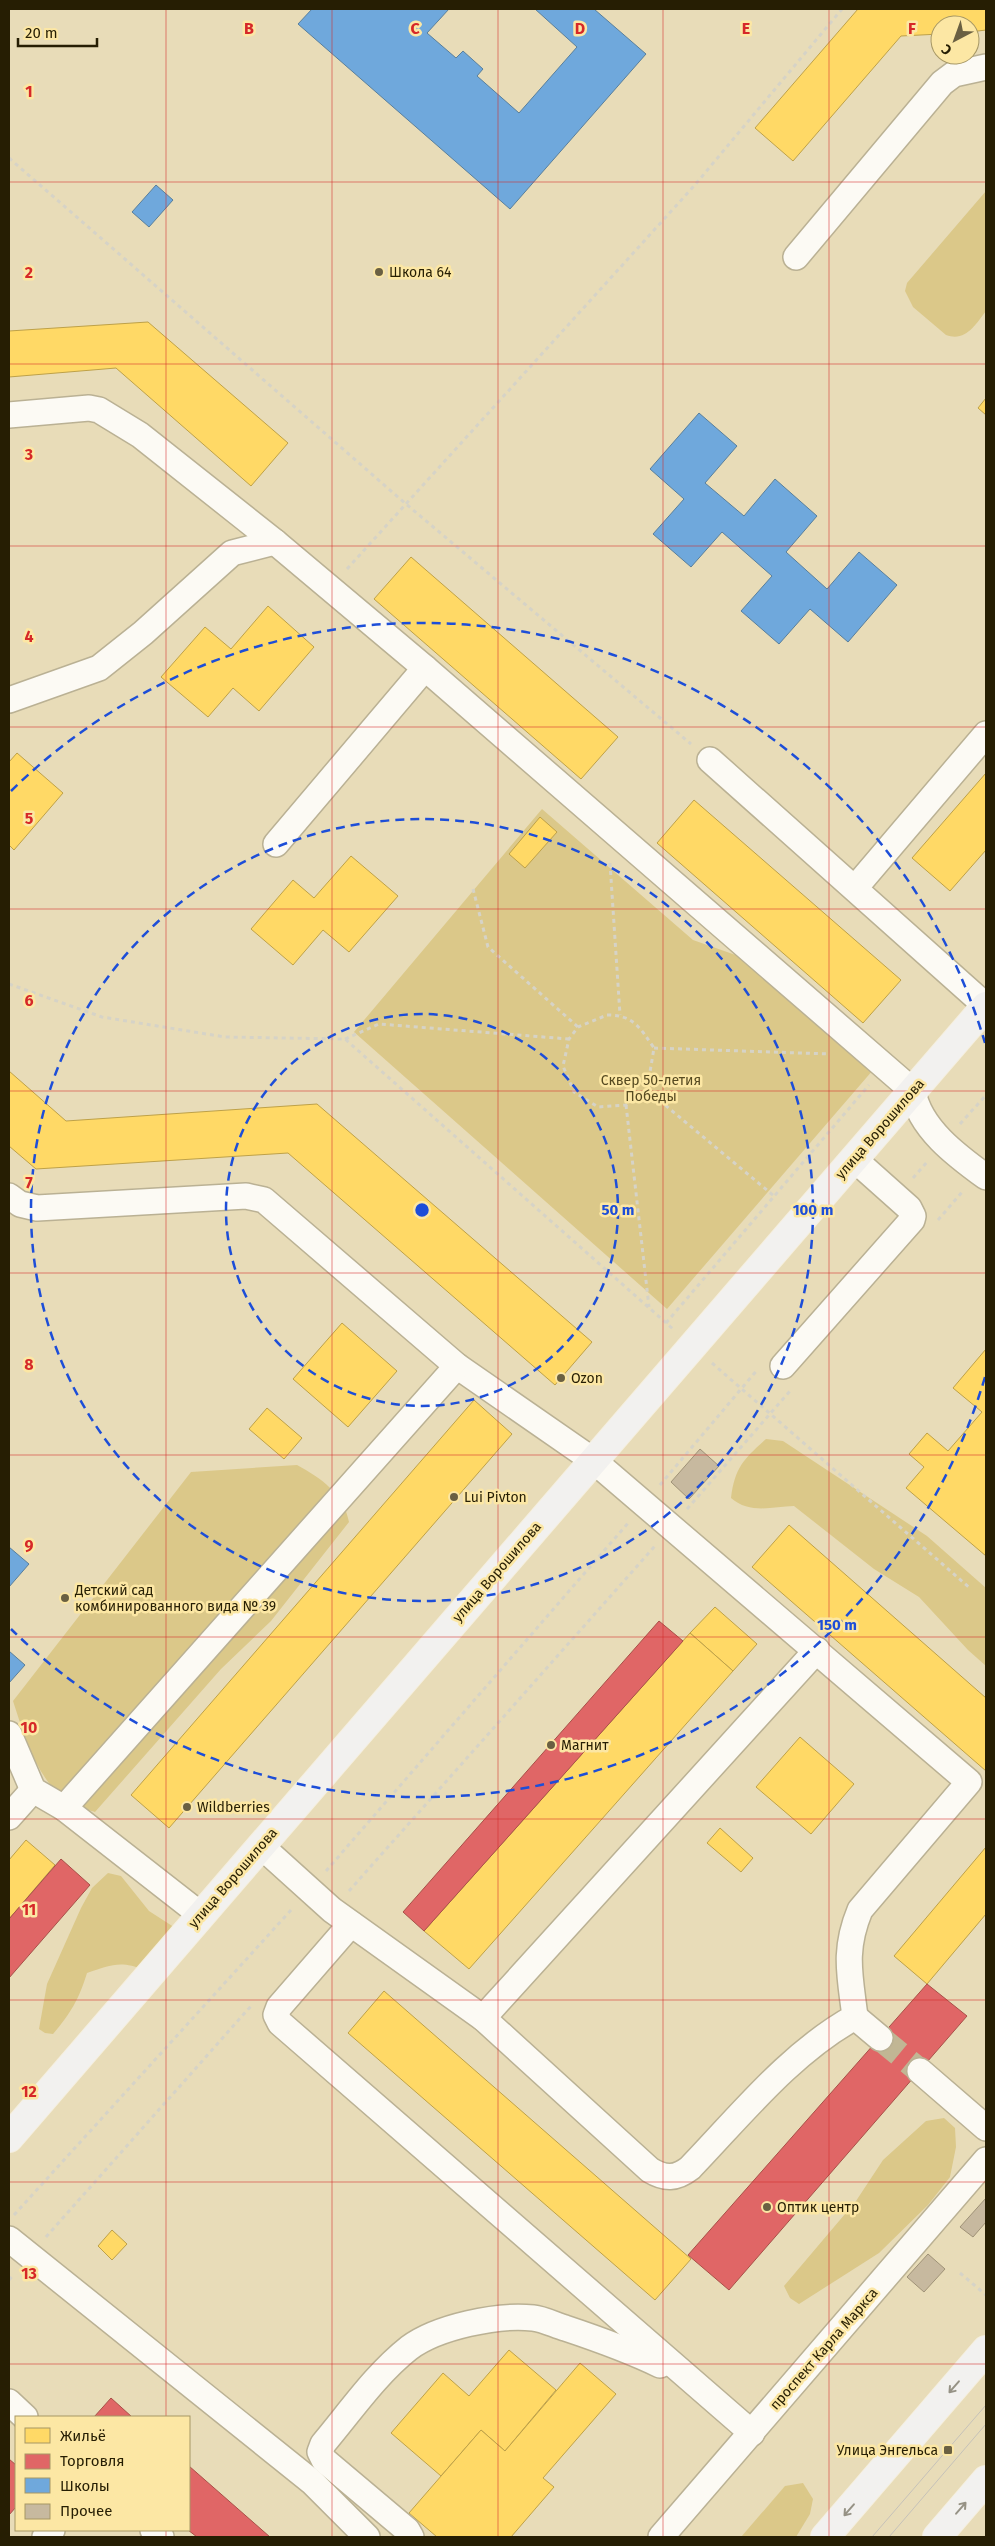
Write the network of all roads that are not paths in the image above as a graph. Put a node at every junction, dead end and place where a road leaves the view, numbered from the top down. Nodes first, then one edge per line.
1 (986, 68) edge
2 (796, 257) dead end
3 (9, 414) edge
4 (275, 542) junction
5 (425, 668) junction
6 (9, 700) edge
7 (986, 734) edge
8 (710, 760) road end
9 (276, 844) dead end
10 (855, 888) junction
11 (986, 1006) edge
12 (913, 1091) junction
13 (854, 1159) junction
14 (983, 1174) edge
15 (9, 1196) edge
16 (457, 1366) junction
17 (780, 1372) road end
18 (594, 1460) junction
19 (818, 1650) junction
20 (9, 1734) edge
21 (33, 1790) junction
22 (64, 1808) junction
23 (9, 1817) edge
24 (261, 1846) junction
25 (201, 1915) junction
26 (342, 1917) junction
27 (855, 2017) junction
28 (483, 2018) junction
29 (880, 2038) tunnel mouth
30 (920, 2071) tunnel mouth
31 (986, 2128) edge
32 (9, 2138) edge
33 (986, 2160) edge
34 (9, 2239) edge
35 (986, 2350) edge
36 (692, 2381) junction
37 (9, 2402) edge
38 (24, 2416) edge
39 (752, 2433) junction
40 (986, 2480) edge
41 (368, 2537) edge
42 (411, 2537) edge
43 (661, 2537) edge
44 (825, 2537) edge
45 (937, 2537) edge

1 - 2 street
3 - 4 street
4 - 5 street
4 - 6 street
5 - 9 street
5 - 12 street
7 - 10 street
8 - 10 street
10 - 11 street
11 - 12 main road, улица Ворошилова
12 - 13 main road, улица Ворошилова
12 - 14 street
13 - 17 street
13 - 18 main road, улица Ворошилова
15 - 16 street
16 - 18 street
16 - 22 street
18 - 19 street
18 - 24 main road, улица Ворошилова
19 - 27 street
19 - 28 street
20 - 21 street
21 - 22 street
21 - 23 street
22 - 25 street
24 - 25 main road, улица Ворошилова
24 - 26 street
25 - 32 main road, улица Ворошилова
26 - 28 street
26 - 36 street
27 - 28 street
27 - 29 street
30 - 31 street
33 - 39 street, проспект Карла Маркса
34 - 41 street
35 -> 44 main road
36 - 39 street
36 - 42 street
37 - 38 street
39 - 43 street, проспект Карла Маркса
45 -> 40 main road

